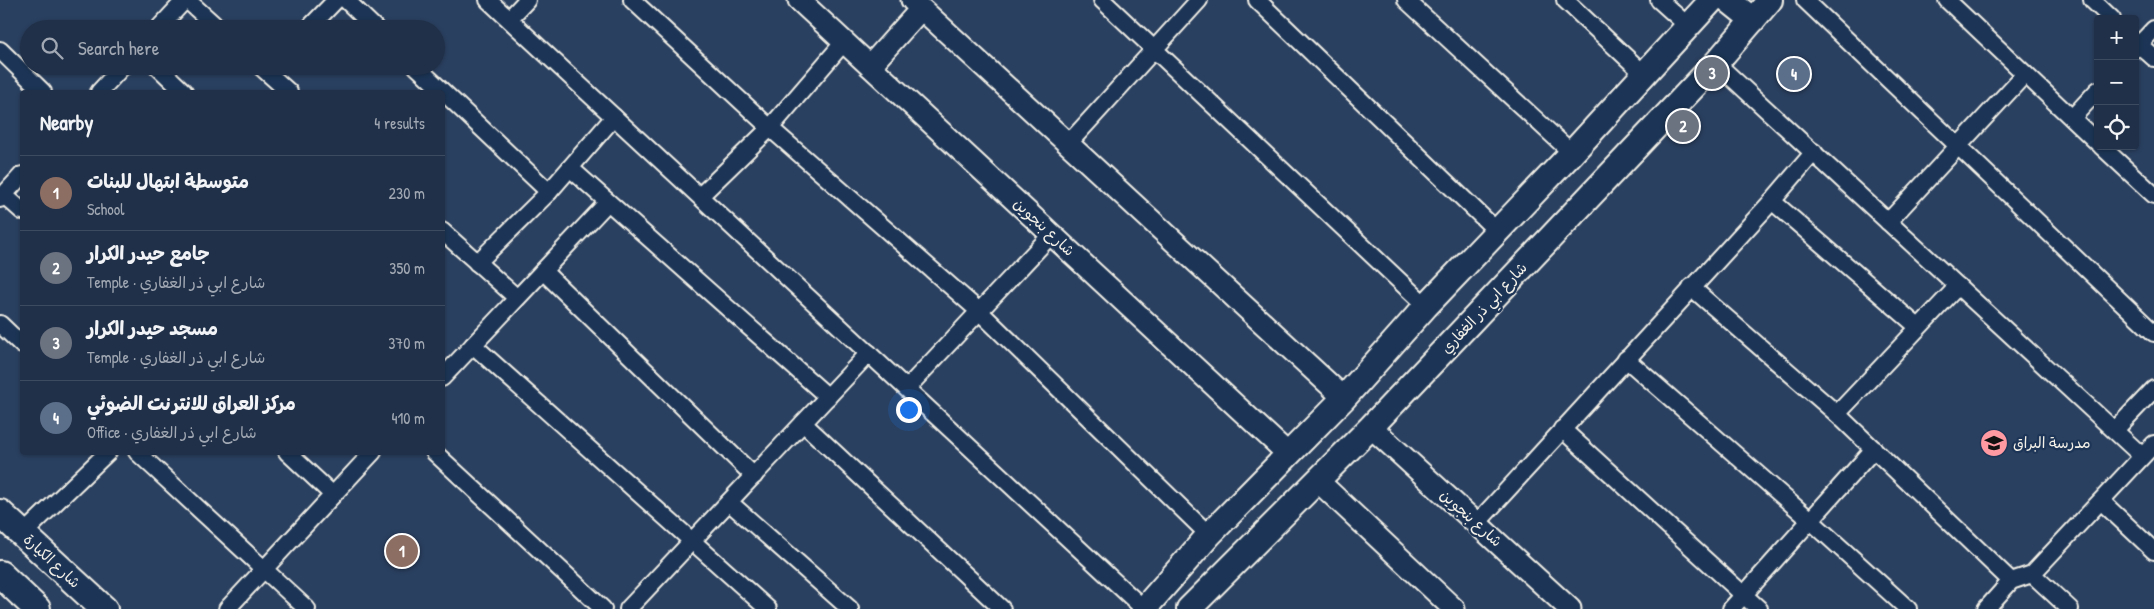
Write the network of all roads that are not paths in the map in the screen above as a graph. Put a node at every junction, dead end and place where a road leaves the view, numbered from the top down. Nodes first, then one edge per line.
1 (186, 0) edge
2 (336, 0) edge
3 (346, 0) edge
4 (488, 0) edge
5 (527, 0) edge
6 (632, 0) edge
7 (799, 0) edge
8 (1102, 0) edge
9 (1199, 0) edge
10 (1257, 0) edge
11 (1406, 0) edge
12 (1565, 0) edge
13 (1659, 0) edge
14 (1712, 0) edge
15 (1728, 0) edge
16 (1770, 0) edge
17 (1805, 0) edge
18 (1947, 0) edge
19 (2092, 0) edge
20 (916, 4) edge
21 (2108, 15) edge
22 (509, 19) junction
23 (167, 20) edge
24 (208, 20) edge
25 (317, 20) edge
26 (367, 20) edge
27 (1753, 20) junction
28 (1688, 26) junction
29 (2154, 29) edge
30 (844, 42) junction
31 (2139, 43) edge
32 (2139, 47) edge
33 (1154, 49) junction
34 (0, 50) edge
35 (2154, 58) edge
36 (1716, 63) junction
37 (870, 66) junction
38 (20, 70) edge
39 (1644, 74) junction
40 (2025, 74) junction
41 (26, 75) edge
42 (115, 75) edge
43 (166, 75) edge
44 (272, 75) edge
45 (426, 75) edge
46 (41, 90) edge
47 (101, 90) edge
48 (182, 90) edge
49 (287, 90) edge
50 (441, 90) edge
51 (445, 93) edge
52 (2094, 94) edge
53 (614, 117) junction
54 (2072, 118) junction
55 (770, 128) junction
56 (2094, 139) edge
57 (1068, 144) junction
58 (1958, 146) junction
59 (2105, 150) edge
60 (1814, 152) junction
61 (1572, 153) junction
62 (570, 168) junction
63 (20, 177) edge
64 (549, 192) junction
65 (2154, 195) edge
66 (700, 196) junction
67 (2, 197) edge
68 (1772, 201) junction
69 (607, 203) junction
70 (20, 210) edge
71 (1888, 222) junction
72 (1498, 232) junction
73 (445, 234) edge
74 (1052, 234) junction
75 (477, 263) junction
76 (543, 271) junction
77 (1958, 286) junction
78 (1691, 287) junction
79 (517, 298) junction
80 (1426, 306) junction
81 (979, 311) junction
82 (0, 324) edge
83 (1918, 327) junction
84 (2154, 333) edge
85 (20, 343) edge
86 (473, 345) junction
87 (869, 353) junction
88 (1626, 359) junction
89 (445, 375) edge
90 (907, 388) junction
91 (2154, 389) edge
92 (828, 397) junction
93 (1344, 398) junction
94 (1837, 414) junction
95 (803, 423) junction
96 (1371, 427) junction
97 (1562, 430) junction
98 (2115, 430) junction
99 (2154, 444) edge
100 (1874, 449) junction
101 (1288, 454) junction
102 (105, 455) edge
103 (140, 455) edge
104 (290, 455) edge
105 (370, 455) edge
106 (437, 455) edge
107 (2142, 456) junction
108 (754, 476) junction
109 (1318, 481) junction
110 (333, 495) junction
111 (2102, 501) junction
112 (729, 502) junction
113 (0, 513) edge
114 (1810, 520) junction
115 (1477, 523) junction
116 (23, 534) junction
117 (1209, 535) junction
118 (692, 541) junction
119 (2154, 551) edge
120 (263, 570) junction
121 (0, 574) edge
122 (2032, 574) junction
123 (2011, 581) junction
124 (1743, 595) junction
125 (37, 609) edge
126 (104, 609) edge
127 (227, 609) edge
128 (307, 609) edge
129 (603, 609) edge
130 (628, 609) edge
131 (768, 609) edge
132 (850, 609) edge
133 (1002, 609) edge
134 (1144, 609) edge
135 (1189, 609) edge
136 (1454, 609) edge
137 (1570, 609) edge
138 (1730, 609) edge
139 (1759, 609) edge
140 (1908, 609) edge
141 (1986, 609) edge
142 (2070, 609) edge

1 - 23 street
1 - 24 street
2 - 25 street
3 - 26 street
4 - 22 street
5 - 22 street
6 - 55 street
7 - 30 street, شارع بنجوين
8 - 33 street
9 - 33 street
10 - 72 street
11 - 61 street
12 - 39 street
13 - 28 street
14 - 28 main road
15 - 27 main road
16 - 27 main road, شارع ابي ذر الغفاري
17 - 58 street
18 - 40 street
19 - 21 street
20 - 37 street
20 - 57 street
22 - 53 street
27 - 36 main road, شارع ابي ذر الغفاري
28 - 39 main road
29 - 31 street
30 - 37 street, شارع بنجوين
30 - 55 street
32 - 35 street
33 - 57 street
33 - 80 street
34 - 38 street
36 - 60 street
36 - 96 main road, شارع ابي ذر الغفاري
37 - 74 street, شارع بنجوين
39 - 61 main road
40 - 54 street
40 - 58 street
41 - 46 street
42 - 47 street
43 - 48 street
44 - 49 street
45 - 50 street
51 - 64 street
52 - 54 street
53 - 62 street
53 - 66 street
54 - 56 street
55 - 66 street
55 - 81 street
57 - 93 street
58 - 71 street
58 - 84 street
59 - 65 street
60 - 68 street
60 - 71 street
61 - 72 main road
62 - 64 street
62 - 69 street
63 - 67 street
64 - 75 street
66 - 87 street
67 - 70 street
68 - 78 street
68 - 83 street
69 - 76 street
69 - 92 street
71 - 77 street
72 - 80 main road
73 - 75 street
74 - 81 street
74 - 101 street, شارع بنجوين
75 - 79 street
76 - 79 street
76 - 108 street
77 - 83 street
77 - 98 street
78 - 88 street
78 - 94 street
79 - 86 street
80 - 93 main road
81 - 90 street
81 - 117 street
82 - 85 street
83 - 94 street
86 - 89 street
86 - 118 street
87 - 90 street
87 - 92 street
88 - 97 street
88 - 114 street
90 - 134 street
91 - 98 street
92 - 95 street
93 - 101 main road
94 - 100 street
95 - 108 street
95 - 133 street
96 - 109 main road, شارع ابي ذر الغفاري
96 - 115 street, شارع بنجوين
97 - 115 street
97 - 124 street
98 - 107 street
99 - 107 street
100 - 114 street
100 - 123 street
101 - 117 main road
102 - 116 street
103 - 120 street
104 - 110 street
105 - 110 street
106 - 129 street
107 - 111 street
108 - 112 street
109 - 135 main road, شارع ابي ذر الغفاري
109 - 136 street
110 - 120 street
111 - 119 street
111 - 122 street
112 - 118 street
112 - 132 street
113 - 116 main road, شارع الكيارة
114 - 124 street
114 - 140 street
115 - 137 street, شارع بنجوين
116 - 126 main road, شارع الكيارة
117 - 134 main road
118 - 130 street
118 - 131 street
120 - 127 street
120 - 128 street
121 - 125 main road
122 - 123 street
122 - 142 street
123 - 141 street
124 - 138 street
124 - 139 street

